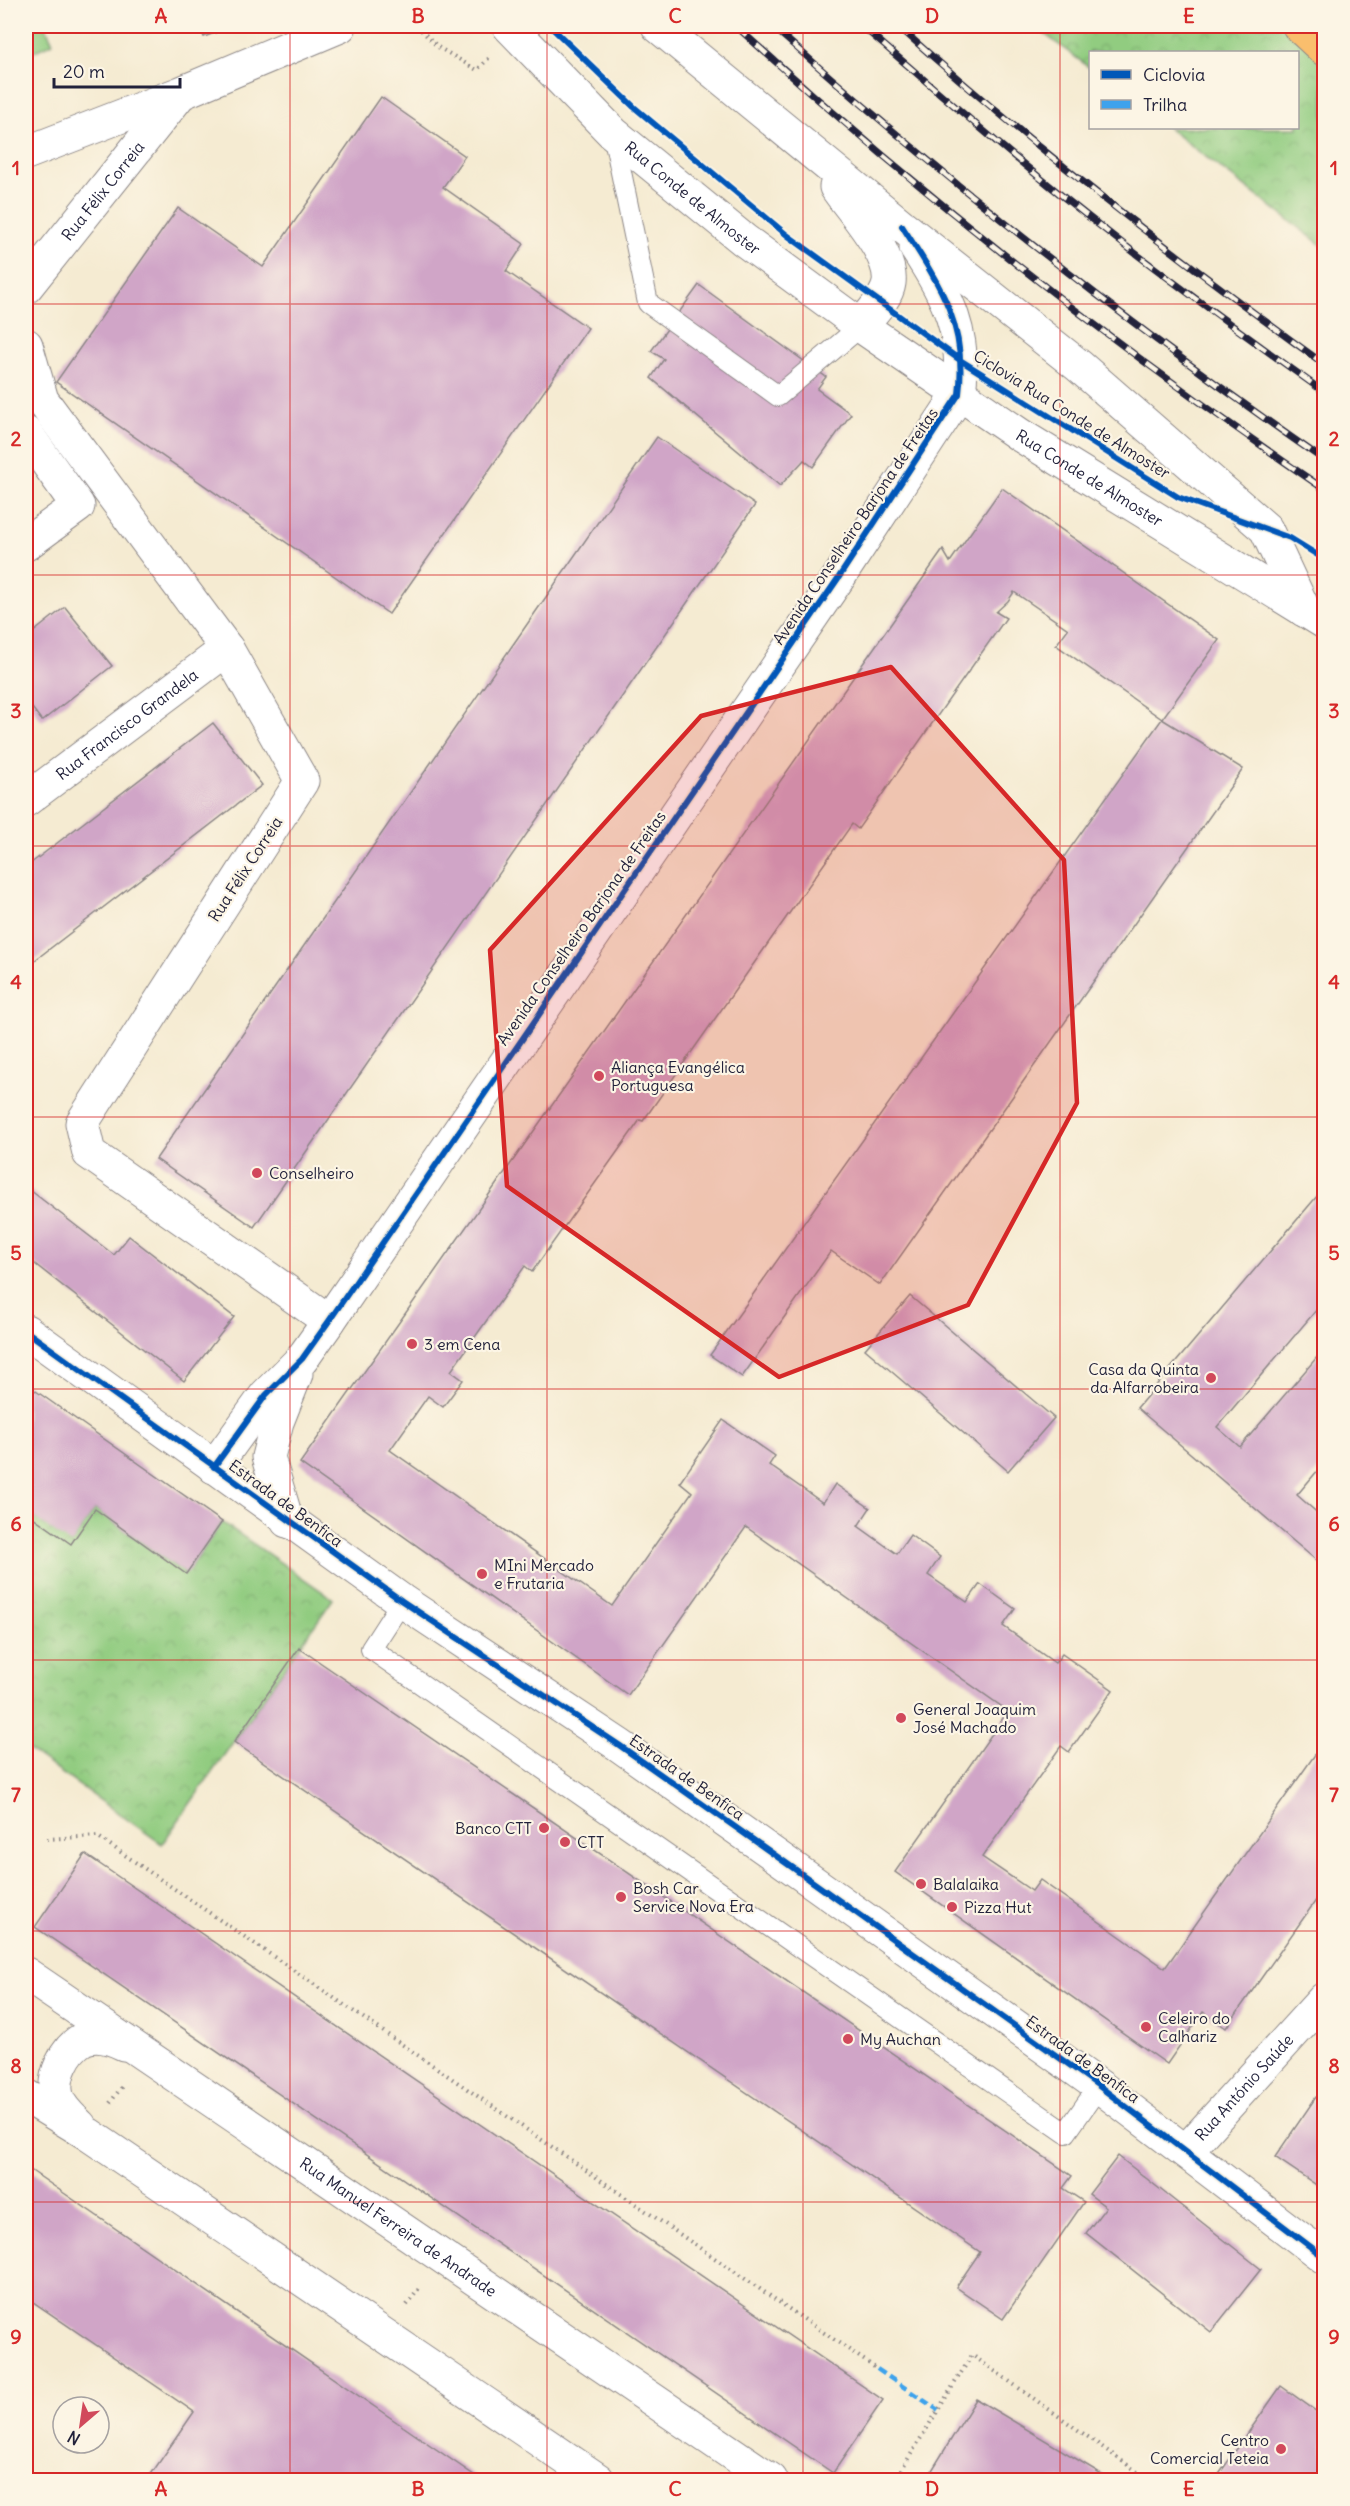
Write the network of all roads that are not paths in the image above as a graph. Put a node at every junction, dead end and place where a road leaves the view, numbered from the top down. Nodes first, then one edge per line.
1 (340, 26) edge
2 (658, 26) edge
3 (1299, 26) edge
4 (512, 29) edge
5 (1324, 49) edge
6 (181, 93) junction
7 (613, 133) junction
8 (810, 152) junction
9 (26, 153) edge
10 (902, 226) junction
11 (26, 287) edge
12 (861, 326) junction
13 (26, 345) edge
14 (959, 394) junction
15 (26, 433) edge
16 (26, 544) edge
17 (1314, 616) edge
18 (227, 650) junction
19 (26, 800) edge
20 (329, 1321) junction
21 (26, 1331) edge
22 (302, 1359) junction
23 (214, 1467) junction
24 (287, 1521) junction
25 (402, 1601) junction
26 (26, 1974) edge
27 (1324, 1999) edge
28 (144, 2055) junction
29 (1099, 2086) junction
30 (26, 2096) edge
31 (88, 2134) junction
32 (1186, 2151) junction
33 (1324, 2258) edge
34 (598, 2481) edge
35 (771, 2481) edge

1 - 6 street
2 - 8 street
3 - 5 highway
4 - 7 street, Rua Conde de Almoster
6 - 9 street
6 - 11 street, Rua Félix Correia
7 - 12 street, Rua Conde de Almoster
7 - 12 lane, Rua Conde de Almoster
8 - 10 street
8 - 12 street
10 - 14 street
10 - 17 street
12 - 14 street, Rua Conde de Almoster
13 - 18 street, Rua Félix Correia
14 - 17 street, Rua Conde de Almoster
14 - 20 street, Avenida Conselheiro Barjona de Freitas
15 - 16 street
18 - 19 street, Rua Francisco Grandela
18 - 20 street, Rua Félix Correia
20 - 22 street, Avenida Conselheiro Barjona de Freitas
21 - 23 street, Estrada de Benfica
22 - 23 street, Avenida Conselheiro Barjona de Freitas
22 - 24 street, Avenida Conselheiro Barjona de Freitas
23 - 24 street, Estrada de Benfica
24 - 25 street, Estrada de Benfica
25 - 29 street, Estrada de Benfica
25 - 29 lane
26 - 28 street, Rua Manuel Ferreira de Andrade
27 - 32 street, Rua António Saúde
28 - 31 street
28 - 35 street, Rua Manuel Ferreira de Andrade
29 - 32 street, Estrada de Benfica
30 - 31 street
31 - 34 street
32 - 33 street, Estrada de Benfica

